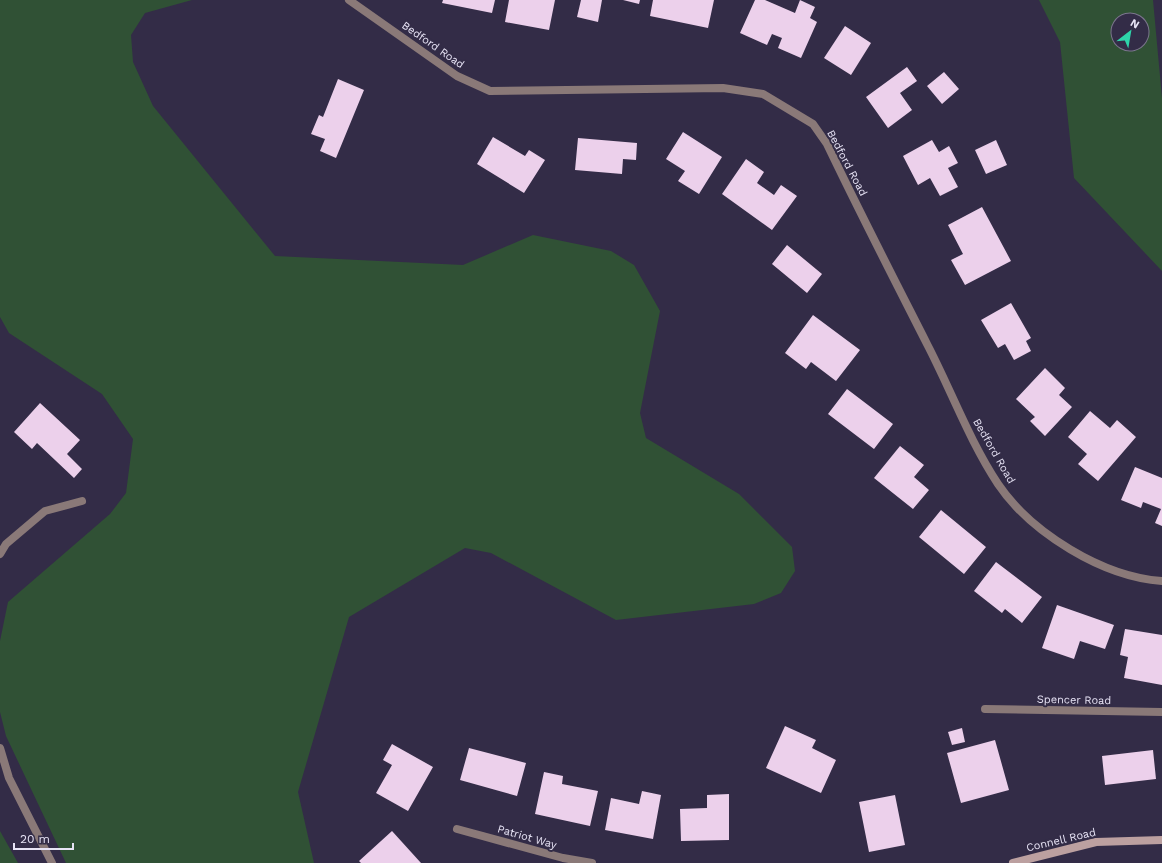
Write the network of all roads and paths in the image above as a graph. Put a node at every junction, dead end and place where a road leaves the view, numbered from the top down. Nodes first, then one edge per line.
1 (349, 0) edge
2 (82, 501) dead end
3 (0, 554) edge
4 (1162, 582) edge
5 (985, 709) dead end
6 (1162, 712) edge
7 (0, 748) edge
8 (457, 829) dead end
9 (1162, 840) edge
10 (52, 863) edge
11 (592, 863) edge
12 (1013, 863) edge

1 - 4 street, Bedford Road
2 - 3 street
5 - 6 street, Spencer Road
7 - 10 street
8 - 11 street, Patriot Way
9 - 12 main road, Connell Road

